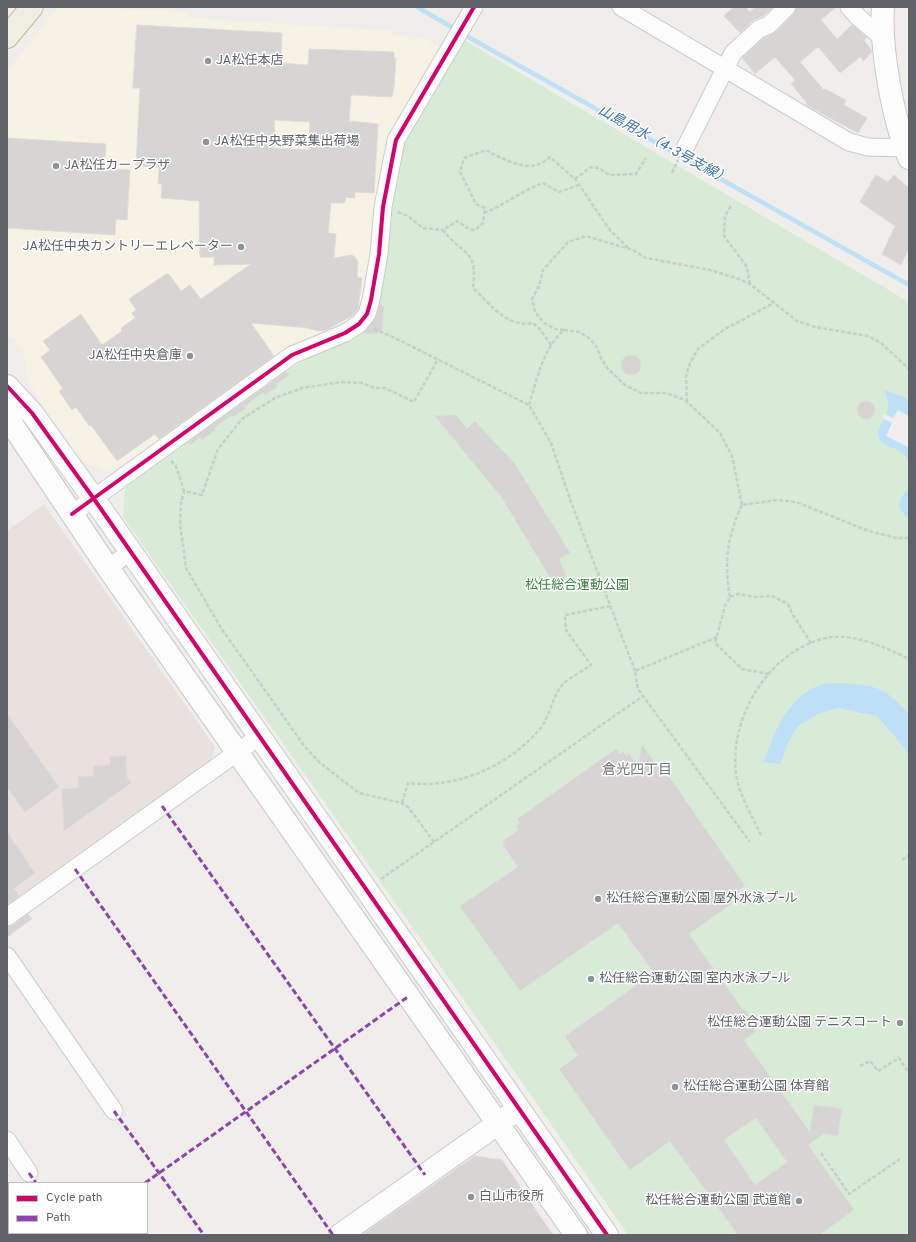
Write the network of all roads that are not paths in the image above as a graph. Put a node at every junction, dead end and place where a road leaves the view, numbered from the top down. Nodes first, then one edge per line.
1 (32, 7) edge
2 (474, 7) edge
3 (621, 7) edge
4 (787, 7) edge
5 (849, 7) edge
6 (883, 7) edge
7 (7, 37) edge
8 (884, 39) junction
9 (725, 70) junction
10 (686, 148) dead end
11 (907, 153) edge
12 (7, 386) edge
13 (7, 409) edge
14 (68, 464) junction
15 (47, 478) junction
16 (94, 499) junction
17 (72, 514) junction
18 (130, 552) junction
19 (108, 568) junction
20 (260, 736) junction
21 (236, 752) junction
22 (7, 916) edge
23 (7, 956) edge
24 (519, 1109) junction
25 (114, 1111) dead end
26 (498, 1123) junction
27 (7, 1140) edge
28 (29, 1173) dead end
29 (340, 1235) edge
30 (576, 1235) edge
31 (607, 1235) edge

1 - 7 highway
2 - 16 street
3 - 9 street
4 - 9 street
5 - 8 street
6 - 8 street
8 - 11 street
9 - 10 street
9 - 11 street
12 - 14 street
13 - 15 street
14 - 15 street
14 - 16 street
15 - 17 street
16 - 17 street
16 - 18 street
17 - 19 street
18 - 19 street
18 - 20 street
19 - 21 street
20 - 21 street
20 - 24 street
21 - 22 street
21 - 26 street
23 - 25 street
24 - 26 street
24 - 31 street
26 - 29 street
26 - 30 street
27 - 28 street

